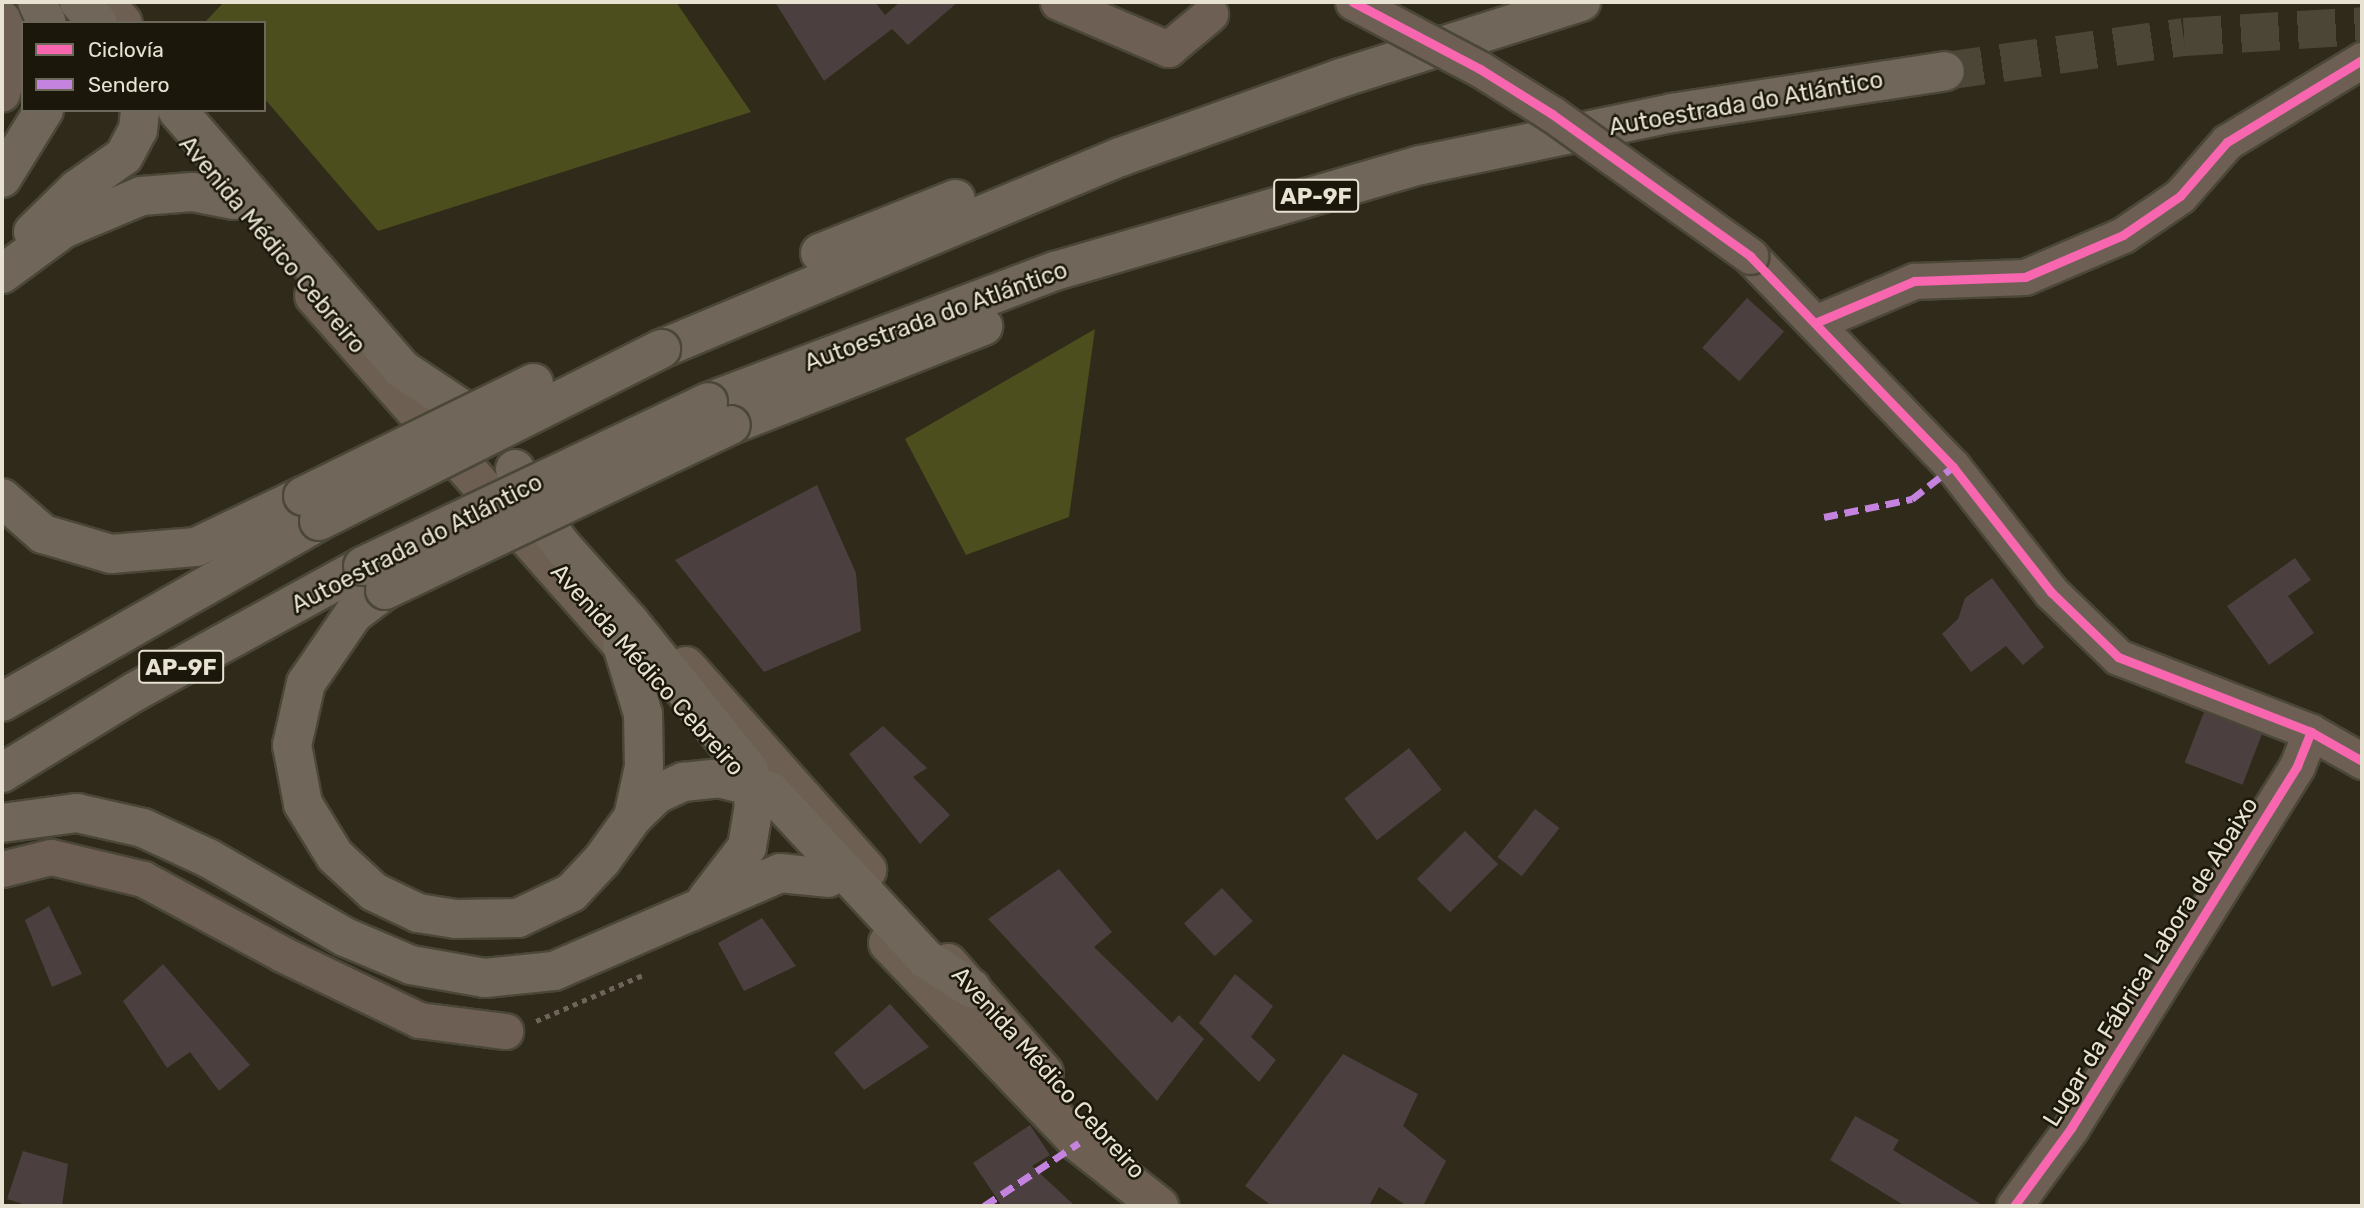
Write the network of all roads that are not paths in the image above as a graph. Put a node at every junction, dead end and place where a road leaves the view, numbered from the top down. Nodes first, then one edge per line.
1 (37, 2) edge
2 (56, 2) edge
3 (79, 2) edge
4 (104, 2) edge
5 (1058, 2) edge
6 (1353, 2) edge
7 (1581, 2) edge
8 (1210, 15) dead end
9 (2, 19) edge
10 (46, 21) edge
11 (74, 21) edge
12 (96, 21) edge
13 (121, 21) edge
14 (2362, 60) edge
15 (1945, 71) tunnel mouth
16 (2, 93) edge
17 (43, 112) edge
18 (57, 112) edge
19 (140, 112) edge
20 (160, 112) edge
21 (179, 112) edge
22 (203, 112) edge
23 (10, 165) edge
24 (234, 201) junction
25 (2, 273) edge
26 (1815, 323) junction
27 (459, 407) junction
28 (514, 469) junction
29 (2, 498) edge
30 (311, 508) junction
31 (374, 578) junction
32 (622, 645) junction
33 (2, 702) edge
34 (2311, 732) junction
35 (2362, 761) edge
36 (2, 773) edge
37 (752, 785) junction
38 (633, 817) junction
39 (2, 823) edge
40 (2, 869) edge
41 (828, 878) junction
42 (704, 903) junction
43 (971, 988) junction
44 (505, 1031) dead end
45 (1160, 1206) edge
46 (1171, 1206) edge
47 (2014, 1206) edge

1 - 10 highway
2 - 11 main road
3 - 12 highway
4 - 13 main road
5 - 8 street
6 - 26 street, bridge
7 - 30 highway, AP-9F, bridge
9 - 16 street
14 - 26 street
15 - 31 highway, Autoestrada do Atlántico, bridge
17 - 23 highway
18 - 23 highway
19 - 25 highway
20 - 24 main road, Avenida Médico Cebreiro
21 - 27 highway
22 - 27 main road, Avenida Médico Cebreiro
24 - 25 highway
24 - 32 main road, Avenida Médico Cebreiro
26 - 34 street
27 - 28 main road, Avenida Médico Cebreiro
28 - 37 highway
28 - 43 main road, Avenida Médico Cebreiro
29 - 30 highway
30 - 33 highway, AP-9F
31 - 36 highway, Autoestrada do Atlántico / AP-9F
31 - 38 highway
32 - 37 main road, Avenida Médico Cebreiro
32 - 38 highway
34 - 35 street
34 - 47 street, Lugar da Fábrica Labora de Abaixo
37 - 38 highway
37 - 41 main road, Avenida Médico Cebreiro
37 - 42 highway
37 - 43 highway
39 - 42 highway
40 - 44 street
41 - 42 highway
41 - 45 main road, Avenida Médico Cebreiro
43 - 46 main road, Avenida Médico Cebreiro

